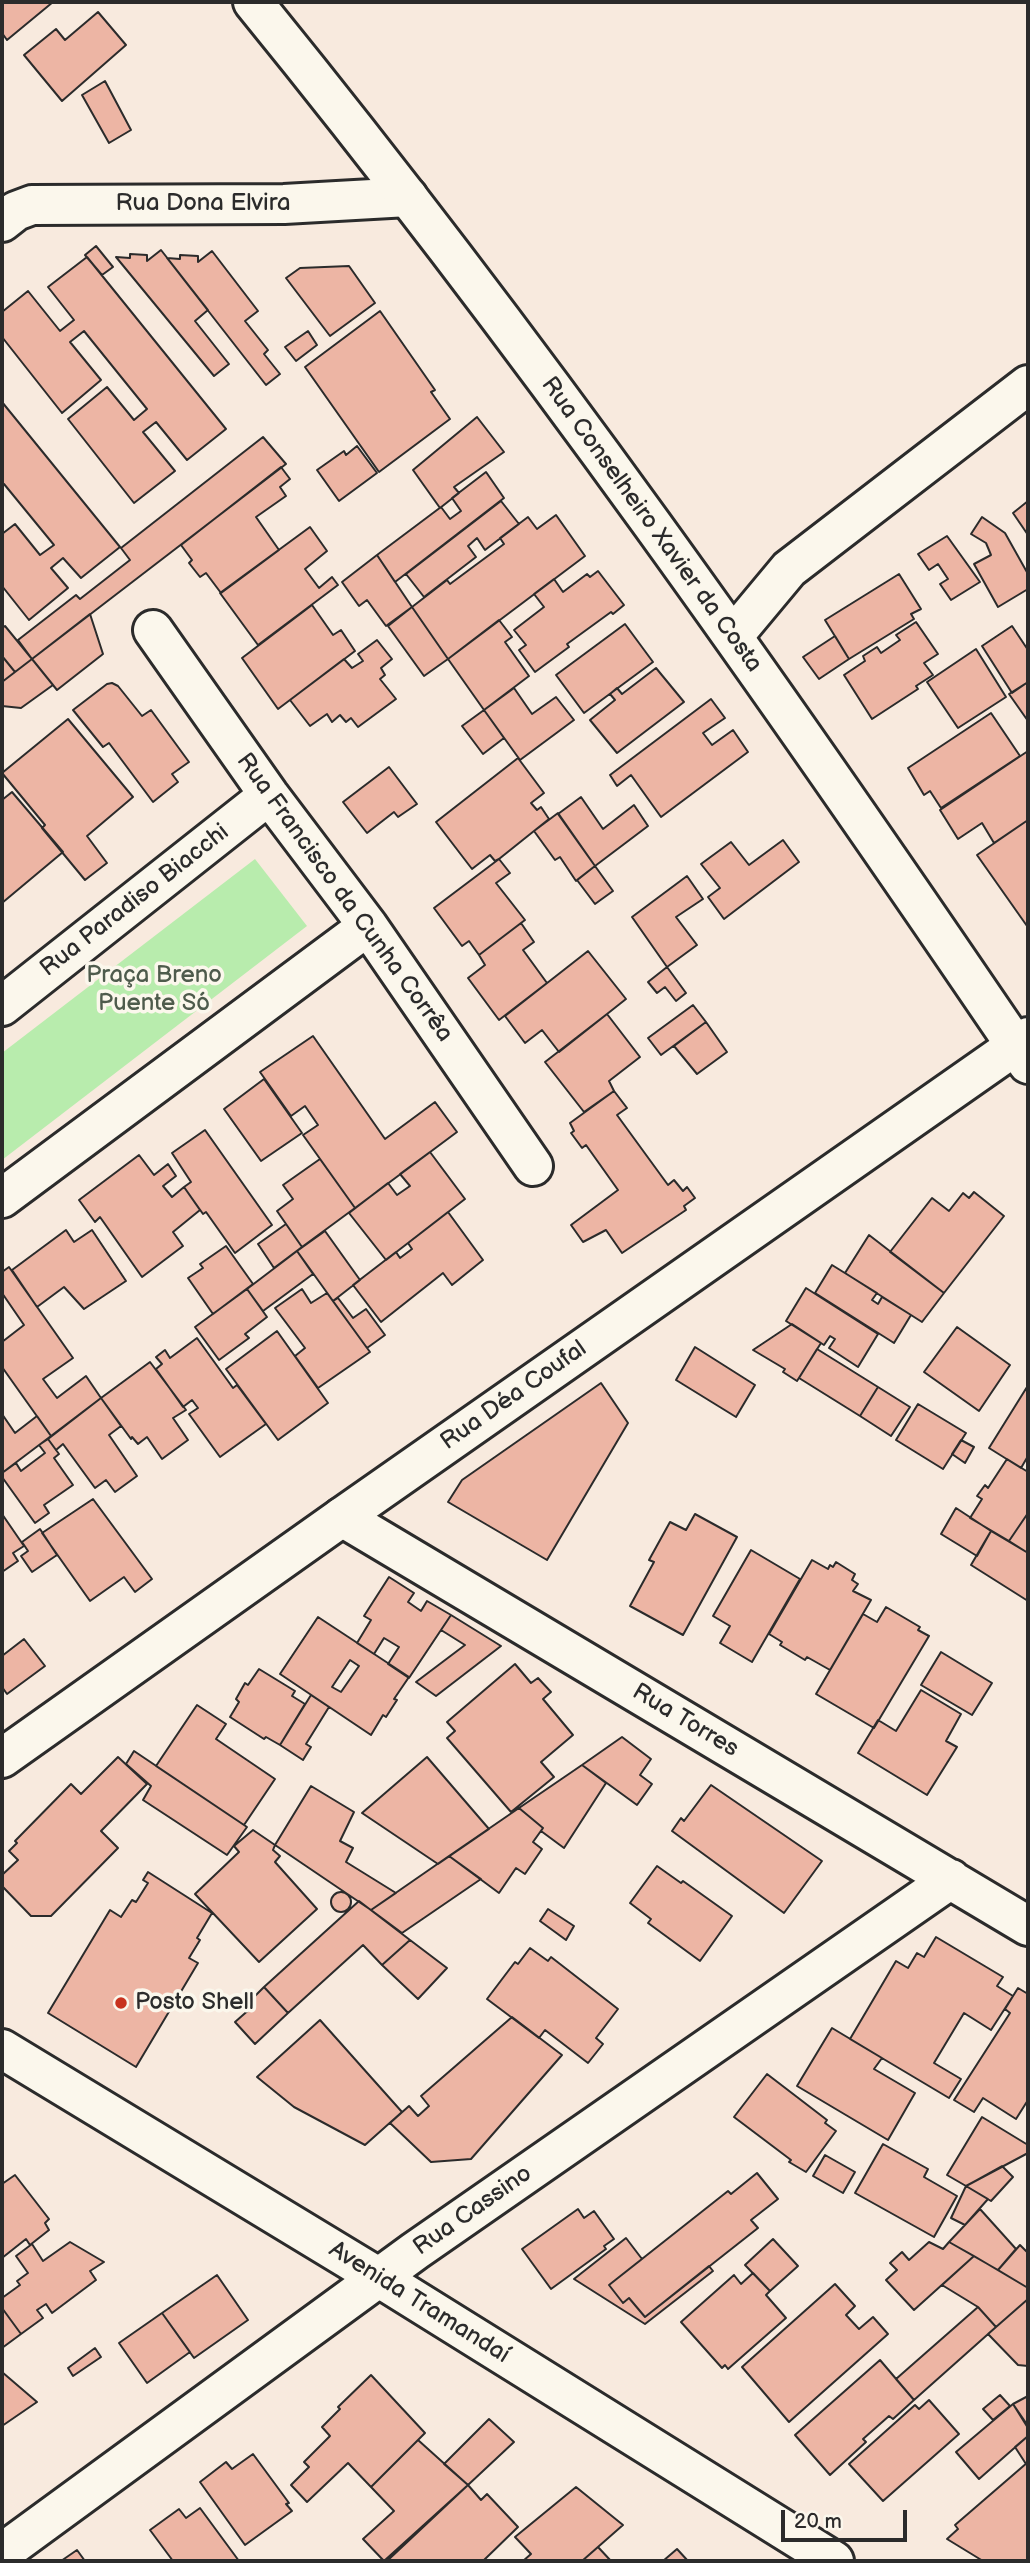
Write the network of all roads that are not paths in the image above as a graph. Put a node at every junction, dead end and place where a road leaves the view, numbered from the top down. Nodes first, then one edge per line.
1 (253, 2) edge
2 (408, 197) junction
3 (2, 222) edge
4 (1028, 385) edge
5 (153, 630) dead end
6 (734, 635) junction
7 (269, 795) junction
8 (368, 926) junction
9 (2, 1006) edge
10 (1024, 1049) edge
11 (533, 1166) dead end
12 (2, 1198) edge
13 (342, 1517) junction
14 (2, 1758) edge
15 (951, 1879) junction
16 (1028, 1926) edge
17 (2, 2049) edge
18 (379, 2277) junction
19 (2, 2553) edge
20 (834, 2561) edge

1 - 2 street, Rua Conselheiro Xavier da Costa
2 - 3 street, Rua Dona Elvira
2 - 6 street, Rua Conselheiro Xavier da Costa
4 - 6 street
5 - 7 street, Rua Francisco da Cunha Corrêa
6 - 10 street, Rua Conselheiro Xavier da Costa
7 - 8 street, Rua Francisco da Cunha Corrêa
7 - 9 street, Rua Paradiso Biacchi
8 - 11 street, Rua Francisco da Cunha Corrêa
8 - 12 street
10 - 13 street, Rua Déa Coufal
13 - 14 street, Rua Déa Coufal
13 - 15 street, Rua Torres
15 - 16 street, Rua Torres
15 - 18 street, Rua Cassino
17 - 18 street, Avenida Tramandaí
18 - 19 street, Rua Cassino
18 - 20 street, Avenida Tramandaí

